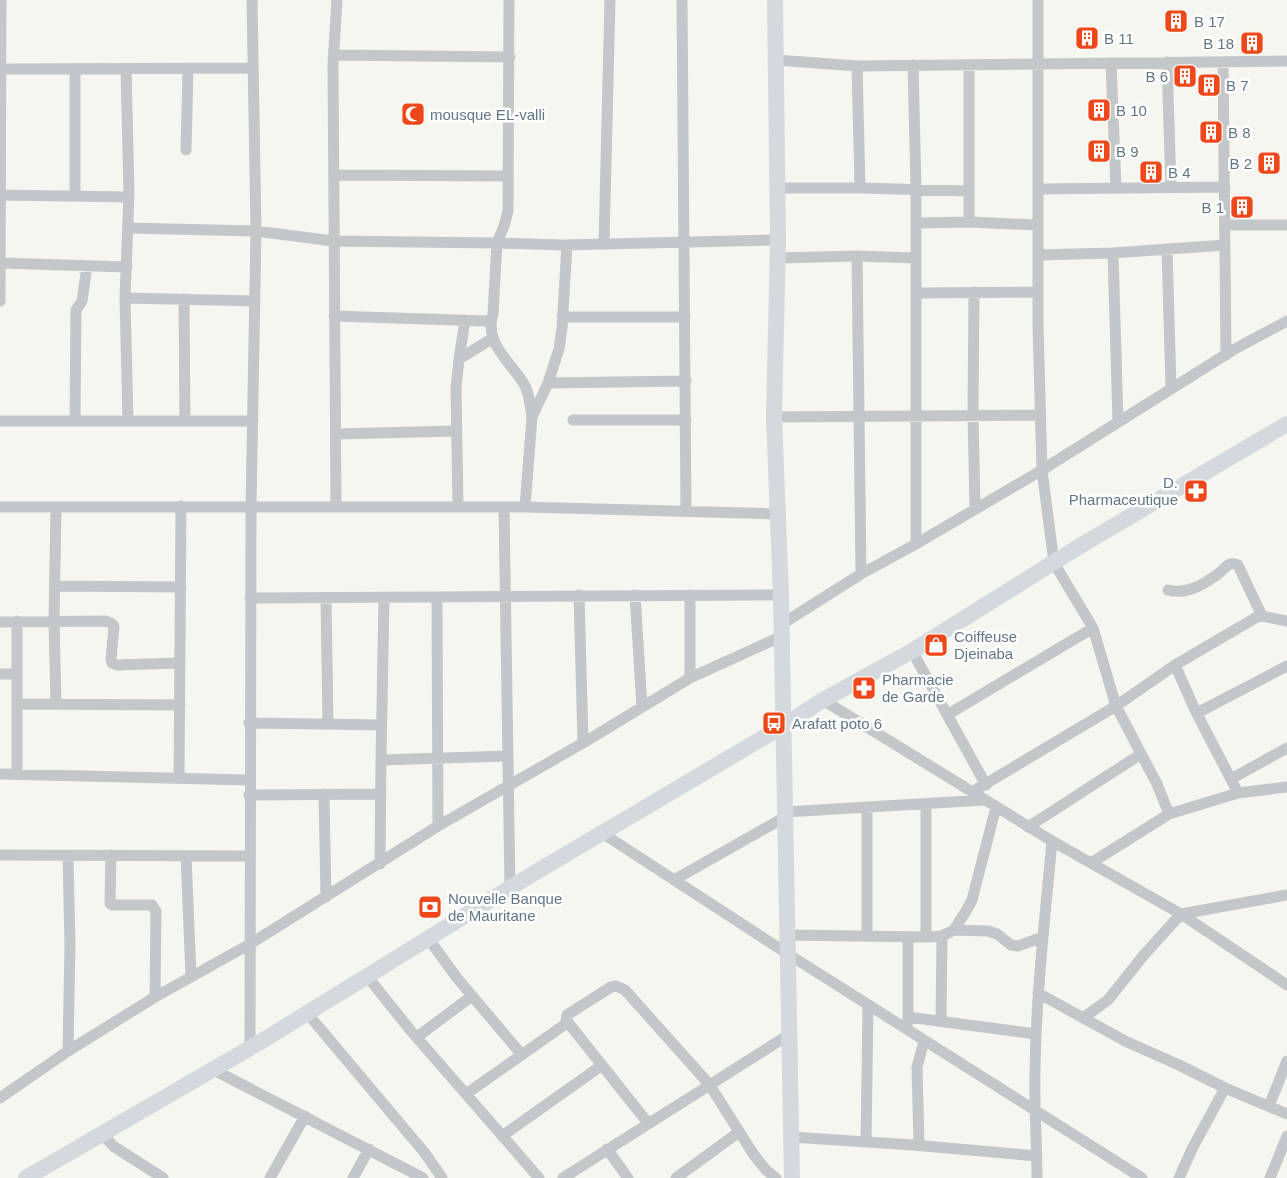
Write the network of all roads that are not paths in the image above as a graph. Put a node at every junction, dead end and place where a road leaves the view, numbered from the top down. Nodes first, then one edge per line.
1 (1, 0) edge
2 (252, 0) edge
3 (337, 0) edge
4 (508, 0) edge
5 (610, 0) edge
6 (682, 0) edge
7 (775, 0) edge
8 (1038, 0) edge
9 (334, 55) junction
10 (510, 57) junction
11 (776, 60) junction
12 (1287, 61) edge
13 (1167, 62) junction
14 (1224, 62) junction
15 (1111, 63) junction
16 (1038, 64) junction
17 (913, 65) junction
18 (969, 65) junction
19 (857, 66) junction
20 (253, 68) junction
21 (0, 69) edge
22 (75, 69) junction
23 (126, 69) junction
24 (188, 69) junction
25 (186, 150) dead end
26 (334, 174) junction
27 (508, 176) junction
28 (1225, 187) junction
29 (776, 188) junction
30 (860, 188) junction
31 (1116, 188) junction
32 (1171, 188) junction
33 (916, 189) junction
34 (1038, 189) junction
35 (969, 191) junction
36 (0, 195) edge
37 (75, 196) junction
38 (128, 197) junction
39 (969, 222) junction
40 (916, 224) junction
41 (1038, 225) junction
42 (1225, 225) junction
43 (1287, 225) edge
44 (128, 228) junction
45 (256, 231) junction
46 (778, 240) junction
47 (333, 241) junction
48 (497, 243) junction
49 (684, 243) junction
50 (604, 244) junction
51 (567, 245) junction
52 (1225, 245) junction
53 (1167, 249) junction
54 (1113, 253) junction
55 (1038, 255) junction
56 (857, 256) junction
57 (777, 258) junction
58 (916, 258) junction
59 (0, 263) edge
60 (88, 266) junction
61 (126, 267) junction
62 (974, 292) junction
63 (1038, 292) junction
64 (916, 293) junction
65 (125, 298) junction
66 (184, 299) junction
67 (0, 301) edge
68 (255, 301) junction
69 (334, 316) junction
70 (562, 317) junction
71 (685, 317) junction
72 (492, 319) junction
73 (465, 320) junction
74 (1287, 321) edge
75 (493, 338) junction
76 (1226, 355) junction
77 (459, 359) junction
78 (686, 381) junction
79 (548, 383) junction
80 (1172, 388) junction
81 (973, 415) junction
82 (1040, 415) junction
83 (859, 416) junction
84 (915, 416) junction
85 (532, 417) junction
86 (774, 417) junction
87 (128, 420) junction
88 (573, 420) dead end
89 (686, 420) junction
90 (0, 421) edge
91 (75, 421) junction
92 (185, 421) junction
93 (253, 421) junction
94 (1118, 421) junction
95 (1287, 424) edge
96 (456, 430) junction
97 (336, 434) junction
98 (1042, 470) junction
99 (181, 506) junction
100 (0, 507) edge
101 (56, 507) junction
102 (251, 507) junction
103 (336, 507) junction
104 (458, 507) junction
105 (504, 507) junction
106 (525, 507) junction
107 (975, 508) junction
108 (686, 511) junction
109 (778, 514) junction
110 (916, 544) junction
111 (1054, 563) junction
112 (861, 574) junction
113 (55, 586) junction
114 (181, 587) junction
115 (1168, 590) dead end
116 (579, 595) junction
117 (690, 595) junction
118 (781, 595) junction
119 (506, 596) junction
120 (635, 596) junction
121 (384, 597) junction
122 (437, 597) junction
123 (250, 598) junction
124 (326, 598) junction
125 (1262, 616) junction
126 (17, 621) junction
127 (54, 621) junction
128 (1287, 621) edge
129 (0, 622) edge
130 (1093, 628) junction
131 (782, 630) junction
132 (912, 651) junction
133 (180, 663) junction
134 (1175, 664) junction
135 (1287, 666) edge
136 (0, 674) edge
137 (17, 674) junction
138 (690, 678) junction
139 (823, 700) junction
140 (17, 704) junction
141 (56, 704) junction
142 (180, 705) junction
143 (1116, 706) junction
144 (642, 707) junction
145 (1197, 713) junction
146 (947, 715) junction
147 (249, 723) junction
148 (328, 724) junction
149 (381, 725) junction
150 (783, 726) junction
151 (583, 742) junction
152 (1287, 748) edge
153 (1141, 754) junction
154 (508, 756) junction
155 (438, 759) junction
156 (381, 760) junction
157 (17, 773) junction
158 (0, 774) edge
159 (179, 778) junction
160 (1231, 779) junction
161 (249, 780) junction
162 (986, 785) junction
163 (508, 786) junction
164 (1287, 787) edge
165 (972, 792) junction
166 (324, 794) junction
167 (381, 794) junction
168 (1238, 794) junction
169 (249, 795) junction
170 (985, 800) junction
171 (926, 804) junction
172 (996, 807) junction
173 (867, 808) junction
174 (1169, 814) junction
175 (785, 815) junction
176 (438, 826) junction
177 (1028, 827) junction
178 (602, 833) junction
179 (1052, 841) junction
180 (0, 855) edge
181 (68, 856) junction
182 (111, 856) junction
183 (186, 856) junction
184 (250, 856) junction
185 (380, 864) junction
186 (1091, 864) junction
187 (674, 880) junction
188 (510, 888) junction
189 (1287, 895) edge
190 (326, 897) junction
191 (1181, 914) junction
192 (954, 930) junction
193 (787, 936) junction
194 (867, 936) junction
195 (942, 936) junction
196 (908, 937) junction
197 (926, 937) junction
198 (1043, 937) junction
199 (428, 938) junction
200 (250, 944) junction
201 (788, 954) junction
202 (191, 976) junction
203 (366, 976) junction
204 (1287, 985) edge
205 (1038, 993) junction
206 (472, 996) junction
207 (155, 997) junction
208 (868, 1006) junction
209 (307, 1013) junction
210 (908, 1017) junction
211 (1083, 1018) junction
212 (941, 1021) junction
213 (567, 1023) junction
214 (907, 1031) junction
215 (790, 1034) junction
216 (1036, 1034) junction
217 (416, 1037) junction
218 (924, 1041) junction
219 (250, 1048) junction
220 (68, 1051) junction
221 (522, 1055) junction
222 (1287, 1061) edge
223 (602, 1066) junction
224 (212, 1069) junction
225 (709, 1084) junction
226 (1225, 1088) junction
227 (466, 1094) junction
228 (0, 1098) edge
229 (1269, 1106) junction
230 (1035, 1112) junction
231 (1287, 1114) edge
232 (305, 1116) junction
233 (648, 1123) junction
234 (740, 1132) junction
235 (102, 1133) junction
236 (502, 1136) junction
237 (1287, 1136) edge
238 (792, 1137) junction
239 (866, 1142) junction
240 (919, 1145) junction
241 (369, 1149) junction
242 (607, 1149) junction
243 (1037, 1156) junction
244 (580, 1173) edge
245 (26, 1178) edge
246 (163, 1178) edge
247 (270, 1178) edge
248 (353, 1178) edge
249 (424, 1178) edge
250 (442, 1178) edge
251 (539, 1178) edge
252 (563, 1178) edge
253 (628, 1178) edge
254 (676, 1178) edge
255 (776, 1178) edge
256 (792, 1178) edge
257 (1038, 1178) edge
258 (1142, 1178) edge
259 (1179, 1178) edge
260 (1270, 1178) edge

1 - 21 street
2 - 20 street
3 - 9 street
4 - 10 street
5 - 50 street
6 - 49 street
7 - 11 street
8 - 16 street
9 - 10 street
9 - 26 street
10 - 27 street
11 - 19 street
11 - 29 street
12 - 14 street
13 - 14 street
13 - 15 street
13 - 32 street
14 - 28 street
15 - 16 street
15 - 31 street
16 - 18 street
16 - 34 street
17 - 18 street
17 - 19 street
17 - 33 street
18 - 35 street
19 - 30 street
20 - 24 street
20 - 45 street
21 - 22 street
21 - 36 street
22 - 23 street
22 - 37 street
23 - 24 street
23 - 38 street
24 - 25 street
26 - 27 street
26 - 47 street
27 - 48 street
28 - 32 street
28 - 42 street
29 - 30 street
29 - 46 street
30 - 33 street
31 - 32 street
31 - 34 street
33 - 35 street
33 - 40 street
34 - 41 street
35 - 39 street
36 - 37 street
36 - 59 street
37 - 38 street
38 - 44 street
39 - 40 street
39 - 41 street
40 - 58 street
41 - 55 street
42 - 43 street
42 - 52 street
44 - 45 street
44 - 61 street
45 - 47 street
45 - 68 street
46 - 49 street
46 - 57 street
47 - 48 street
47 - 69 street
48 - 51 street
48 - 72 street
49 - 50 street
49 - 71 street
50 - 51 street
51 - 70 street
52 - 53 street
52 - 76 street
53 - 54 street
53 - 80 street
54 - 55 street
54 - 94 street
55 - 63 street
56 - 57 street
56 - 58 street
56 - 83 street
57 - 86 street
58 - 64 street
59 - 60 street
59 - 67 street
60 - 61 street
60 - 91 street
61 - 65 street
62 - 63 street
62 - 64 street
62 - 81 street
63 - 82 street
64 - 84 street
65 - 66 street
65 - 87 street
66 - 68 street
66 - 92 street
68 - 93 street
69 - 73 street
69 - 97 street
70 - 71 street
70 - 79 street
71 - 78 street
72 - 73 street
72 - 75 street
73 - 77 street
74 - 76 street
75 - 77 street
75 - 85 street
76 - 80 street
77 - 96 street
78 - 79 street
78 - 89 street
79 - 85 street
80 - 94 street
81 - 82 street
81 - 84 street
81 - 107 street
82 - 98 street
83 - 84 street
83 - 86 street
83 - 112 street
84 - 110 street
85 - 106 street
86 - 109 street
87 - 91 street
87 - 92 street
88 - 89 street
89 - 108 street
90 - 91 street
92 - 93 street
93 - 102 street
94 - 98 street
95 - 111 street
96 - 97 street
96 - 104 street
97 - 103 street
98 - 107 street
98 - 111 street
99 - 101 street
99 - 102 street
99 - 114 street
100 - 101 street
101 - 113 street
102 - 103 street
102 - 123 street
103 - 104 street
104 - 105 street
105 - 106 street
105 - 119 street
106 - 108 street
107 - 110 street
108 - 109 street
109 - 118 street
110 - 112 street
111 - 130 street
111 - 132 street
112 - 131 street
113 - 114 street
113 - 127 street
114 - 133 street
115 - 125 street
116 - 119 street
116 - 120 street
116 - 151 street
117 - 118 street
117 - 120 street
117 - 138 street
118 - 131 street
119 - 122 street
119 - 154 street
120 - 144 street
121 - 122 street
121 - 124 street
121 - 149 street
122 - 155 street
123 - 124 street
123 - 147 street
124 - 148 street
125 - 128 street
125 - 134 street
126 - 127 street
126 - 129 street
126 - 137 street
127 - 133 street
127 - 141 street
130 - 143 street
130 - 146 street
131 - 138 street
131 - 150 street
132 - 139 street
132 - 146 street
133 - 142 street
134 - 143 street
134 - 145 street
135 - 145 street
136 - 137 street
137 - 140 street
138 - 144 street
139 - 150 street
139 - 165 street
140 - 141 street
140 - 157 street
141 - 142 street
142 - 159 street
143 - 153 street
143 - 162 street
144 - 151 street
145 - 160 street
146 - 162 street
147 - 148 street
147 - 161 street
148 - 149 street
149 - 156 street
150 - 175 street
150 - 178 street
151 - 163 street
152 - 160 street
153 - 174 street
153 - 177 street
154 - 155 street
154 - 163 street
155 - 156 street
155 - 176 street
156 - 167 street
157 - 158 street
157 - 159 street
159 - 161 street
160 - 168 street
161 - 169 street
162 - 165 street
163 - 176 street
163 - 188 street
164 - 168 street
165 - 170 street
166 - 167 street
166 - 169 street
166 - 190 street
167 - 185 street
168 - 174 street
169 - 184 street
170 - 171 street
170 - 172 street
171 - 173 street
171 - 197 street
172 - 177 street
172 - 192 street
173 - 175 street
173 - 194 street
174 - 186 street
175 - 187 street
175 - 193 street
176 - 185 street
177 - 179 street
178 - 187 street
178 - 188 street
179 - 186 street
179 - 198 street
180 - 181 street
181 - 182 street
181 - 220 street
182 - 183 street
182 - 207 street
183 - 184 street
183 - 202 street
184 - 200 street
185 - 190 street
186 - 191 street
187 - 201 street
188 - 199 street
189 - 191 street
190 - 200 street
191 - 204 street
191 - 211 street
192 - 195 street
192 - 198 street
193 - 194 street
193 - 201 street
194 - 196 street
195 - 197 street
195 - 212 street
196 - 197 street
196 - 210 street
198 - 205 street
199 - 203 street
199 - 206 street
200 - 202 street
200 - 219 street
201 - 208 street
201 - 215 street
202 - 207 street
203 - 209 street
203 - 217 street
205 - 211 street
205 - 216 street
206 - 217 street
206 - 221 street
207 - 220 street
208 - 214 street
208 - 239 street
209 - 219 street
209 - 250 street
210 - 212 street
210 - 214 street
211 - 226 street
212 - 216 street
213 - 221 street
213 - 223 street
213 - 225 street
214 - 218 street
215 - 225 street
215 - 238 street
216 - 230 street
217 - 227 street
218 - 230 street
218 - 240 street
219 - 224 street
220 - 228 street
221 - 227 street
222 - 229 street
223 - 233 street
223 - 236 street
224 - 232 street
224 - 235 street
225 - 233 street
225 - 234 street
226 - 229 street
226 - 259 street
227 - 236 street
229 - 231 street
230 - 243 street
230 - 258 street
232 - 241 street
232 - 247 street
233 - 242 street
234 - 254 street
234 - 255 street
235 - 245 street
235 - 246 street
236 - 251 street
237 - 260 street
238 - 239 street
238 - 256 street
239 - 240 street
240 - 243 street
241 - 248 street
241 - 249 street
242 - 244 street
242 - 253 street
243 - 257 street
244 - 252 street

